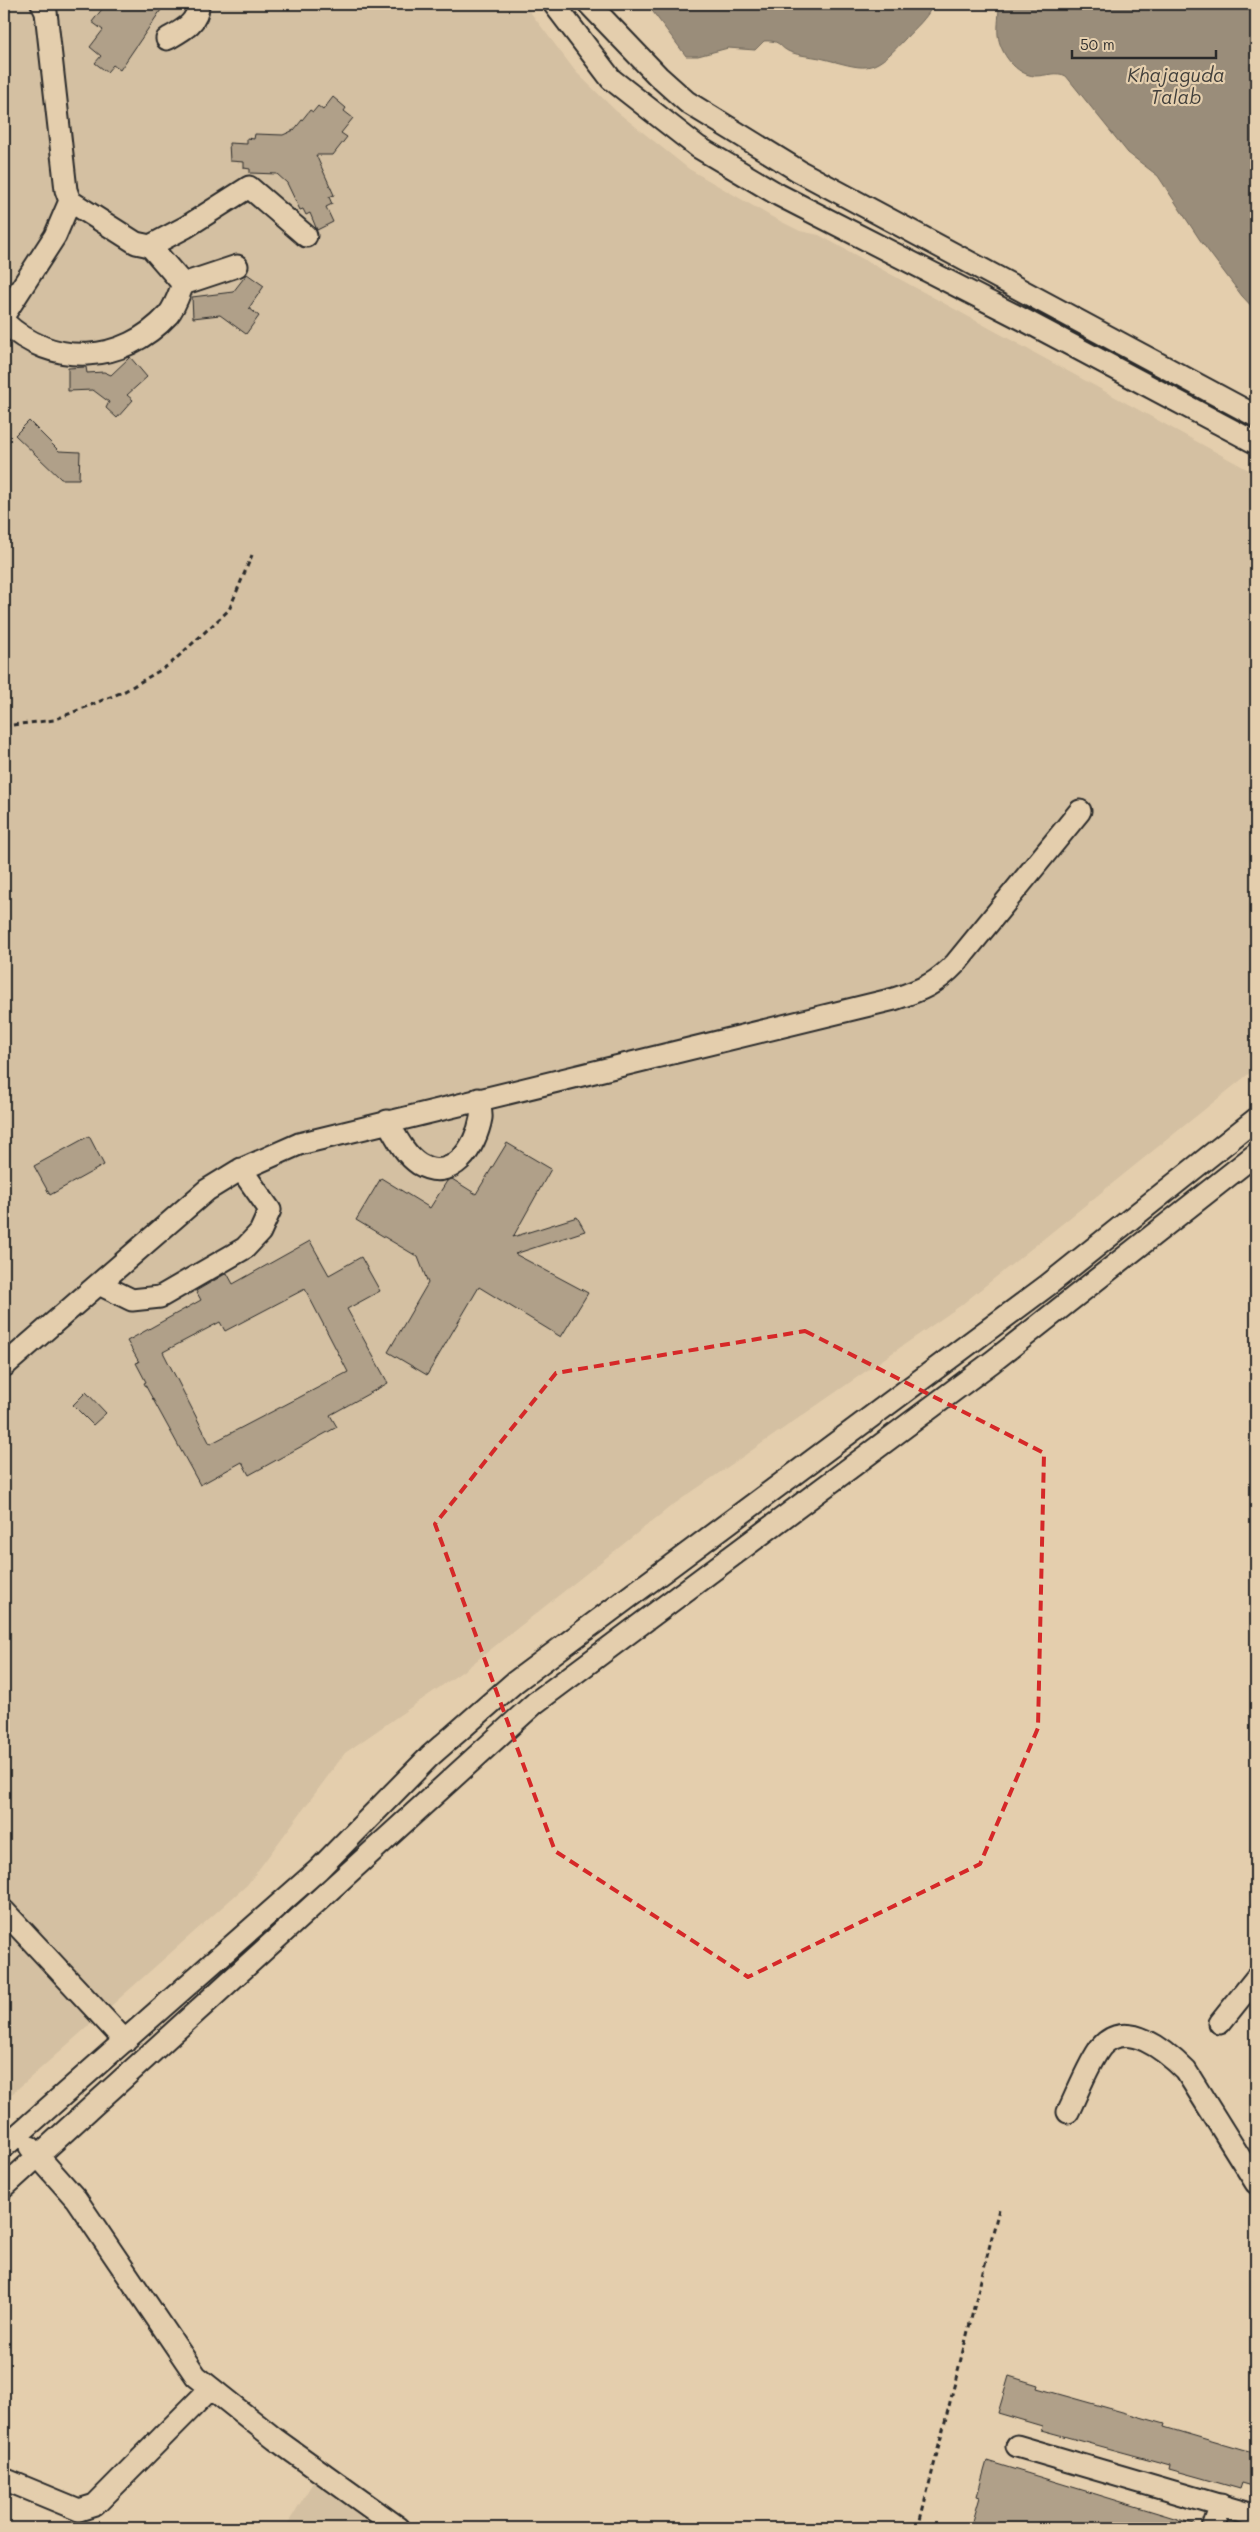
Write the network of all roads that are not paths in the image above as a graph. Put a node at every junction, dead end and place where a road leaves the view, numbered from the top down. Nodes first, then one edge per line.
1 (42, 4) edge
2 (198, 4) edge
3 (554, 4) edge
4 (589, 4) edge
5 (167, 39) dead end
6 (70, 201) junction
7 (306, 236) dead end
8 (150, 246) junction
9 (236, 266) dead end
10 (184, 284) junction
11 (4, 315) edge
12 (4, 322) edge
13 (1256, 416) edge
14 (1256, 443) edge
15 (1080, 811) dead end
16 (478, 1099) junction
17 (1256, 1119) edge
18 (387, 1121) junction
19 (1256, 1154) edge
20 (241, 1169) junction
21 (99, 1284) junction
22 (4, 1366) edge
23 (4, 1911) edge
24 (1256, 1978) edge
25 (1220, 2022) dead end
26 (124, 2041) junction
27 (1068, 2112) dead end
28 (20, 2134) junction
29 (4, 2148) edge
30 (38, 2157) junction
31 (1256, 2183) edge
32 (4, 2187) edge
33 (211, 2388) junction
34 (1017, 2446) dead end
35 (4, 2480) edge
36 (1221, 2505) junction
37 (1256, 2516) edge
38 (399, 2528) edge
39 (1213, 2528) edge

1 - 6 street
2 - 5 street
3 - 14 street
4 - 13 street
6 - 8 street
6 - 11 street
7 - 8 street
8 - 10 street
9 - 10 street
10 - 12 street
15 - 16 street
16 - 18 street
16 - 18 street
17 - 26 street
18 - 20 street
19 - 30 street
20 - 21 street
20 - 21 street
21 - 22 street
23 - 26 street
24 - 25 street
26 - 28 street
27 - 31 street
28 - 29 street
28 - 30 street
30 - 32 street
30 - 33 street
33 - 35 street
33 - 38 street
34 - 36 street
36 - 37 street
36 - 39 street

